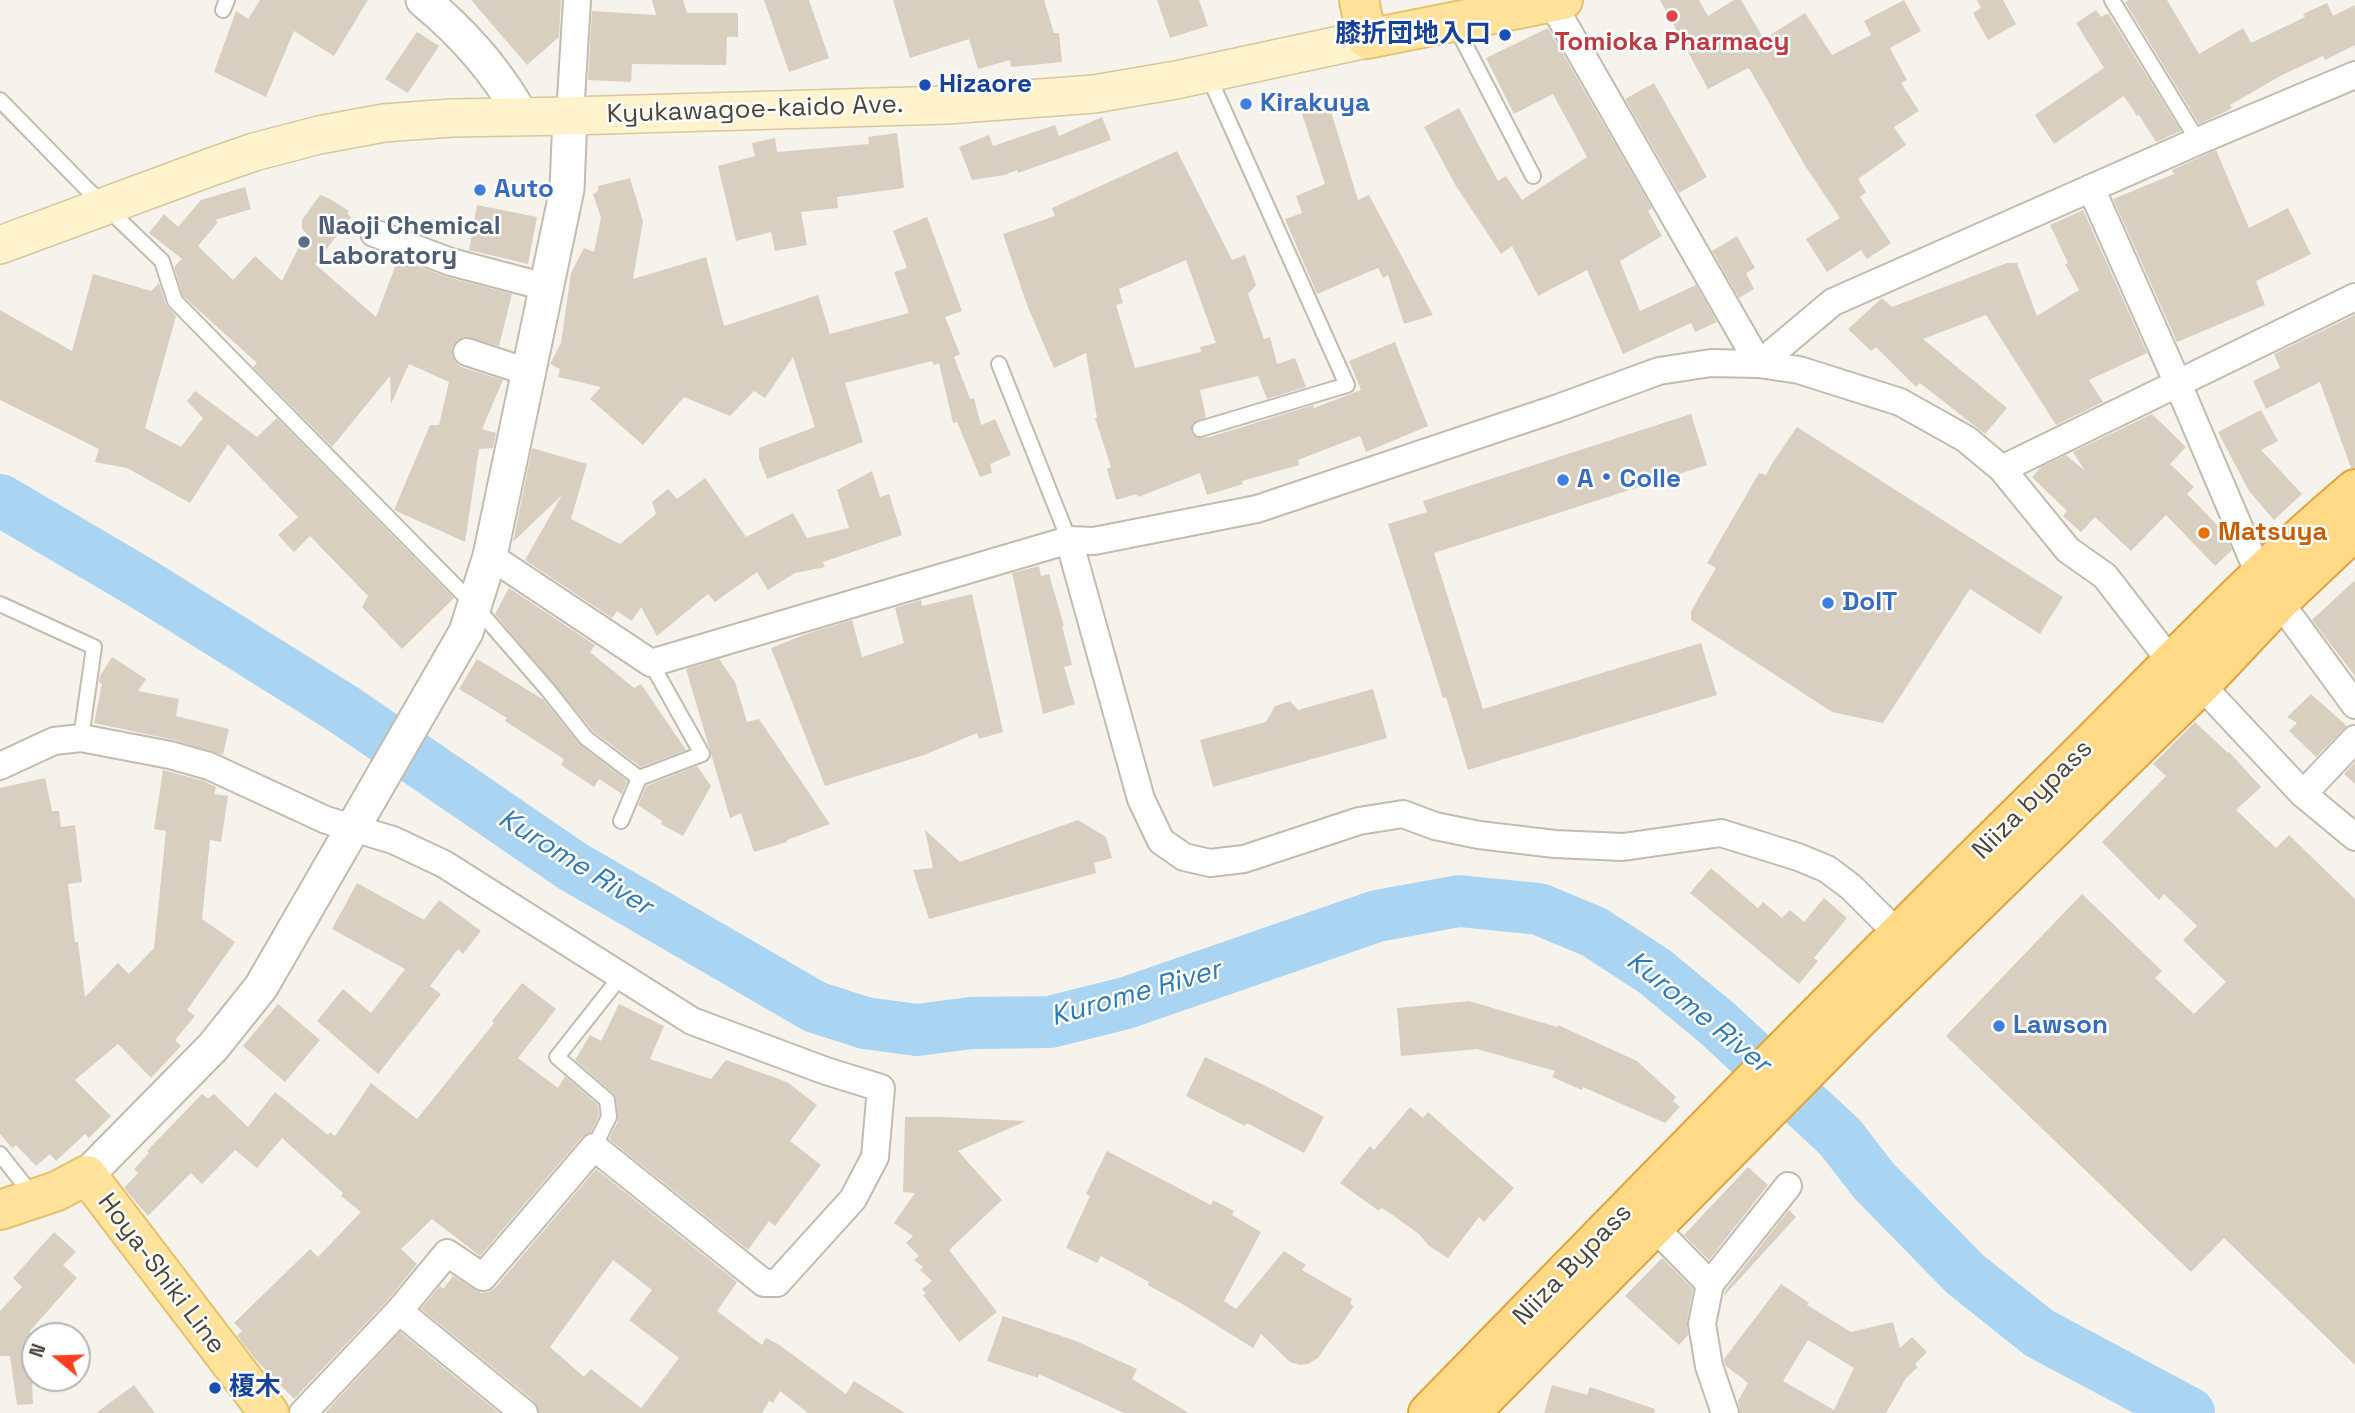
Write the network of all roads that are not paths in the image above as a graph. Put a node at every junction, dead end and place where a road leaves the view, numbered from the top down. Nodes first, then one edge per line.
1 (424, 0) edge
2 (576, 0) edge
3 (1359, 0) edge
4 (2112, 0) edge
5 (1555, 1) edge
6 (1454, 22) junction
7 (1367, 39) junction
8 (1207, 73) junction
9 (2355, 75) edge
10 (0, 100) edge
11 (521, 115) junction
12 (570, 116) junction
13 (2198, 141) junction
14 (1533, 176) dead end
15 (2091, 188) junction
16 (104, 206) junction
17 (374, 233) dead end
18 (0, 245) edge
19 (546, 287) junction
20 (2355, 298) edge
21 (467, 352) dead end
22 (999, 364) dead end
23 (1759, 364) junction
24 (528, 372) junction
25 (2178, 384) junction
26 (1200, 429) dead end
27 (2002, 470) junction
28 (2355, 489) edge
29 (2355, 530) edge
30 (1069, 540) junction
31 (490, 556) junction
32 (2269, 588) junction
33 (0, 604) edge
34 (475, 607) junction
35 (651, 663) junction
36 (2187, 674) junction
37 (2355, 705) edge
38 (80, 738) junction
39 (2355, 739) edge
40 (0, 766) edge
41 (639, 778) junction
42 (2303, 794) junction
43 (357, 820) junction
44 (621, 821) dead end
45 (2355, 836) edge
46 (1898, 934) junction
47 (621, 976) junction
48 (1826, 1030) junction
49 (1731, 1126) junction
50 (594, 1147) junction
51 (0, 1154) edge
52 (87, 1175) junction
53 (1788, 1186) dead end
54 (17, 1204) edge
55 (1653, 1226) junction
56 (1710, 1284) junction
57 (399, 1311) junction
58 (269, 1413) edge
59 (303, 1413) edge
60 (524, 1413) edge
61 (1428, 1413) edge
62 (1470, 1413) edge
63 (1725, 1413) edge

1 - 11 street
2 - 12 street
3 - 7 main road
4 - 13 lane
5 - 6 main road, Kyukawagoe-kaido Ave.
5 - 23 street
6 - 7 main road, Kyukawagoe-kaido Ave.
6 - 14 lane
7 - 8 main road, Kyukawagoe-kaido Ave.
8 - 12 main road, Kyukawagoe-kaido Ave.
8 - 26 lane
9 - 13 street
10 - 16 lane
11 - 12 main road, Kyukawagoe-kaido Ave.
11 - 16 main road, Kyukawagoe-kaido Ave.
12 - 19 street
13 - 15 street
15 - 23 street
15 - 25 street
16 - 18 main road, Kyukawagoe-kaido Ave.
16 - 34 lane
17 - 19 street
19 - 24 street
20 - 25 street
21 - 24 street
22 - 30 lane
23 - 27 street
23 - 30 street
24 - 31 street
25 - 27 street
25 - 32 street
27 - 36 street
28 - 32 highway, Niiza bypass
29 - 32 highway, Niiza bypass
30 - 35 street
30 - 46 street
31 - 34 street
31 - 35 street
32 - 36 highway, Niiza bypass
32 - 37 street
33 - 38 lane
34 - 41 lane
34 - 43 street
35 - 41 lane
36 - 42 street
36 - 46 highway, Niiza bypass
36 - 48 highway, Niiza bypass
38 - 40 street
38 - 43 street
39 - 42 street
41 - 44 lane
42 - 45 street
43 - 47 street
43 - 52 street
46 - 48 highway, Niiza bypass
47 - 50 lane
47 - 50 street
48 - 49 highway, Niiza bypass
49 - 55 highway, Niiza Bypass
49 - 61 highway, Niiza Bypass
50 - 57 street
51 - 54 lane
52 - 54 main road, Hoya-Shiki Line
52 - 58 main road, Hoya-Shiki Line
53 - 56 street
55 - 56 street
55 - 62 highway, Niiza Bypass
56 - 63 street
57 - 59 street
57 - 60 street

